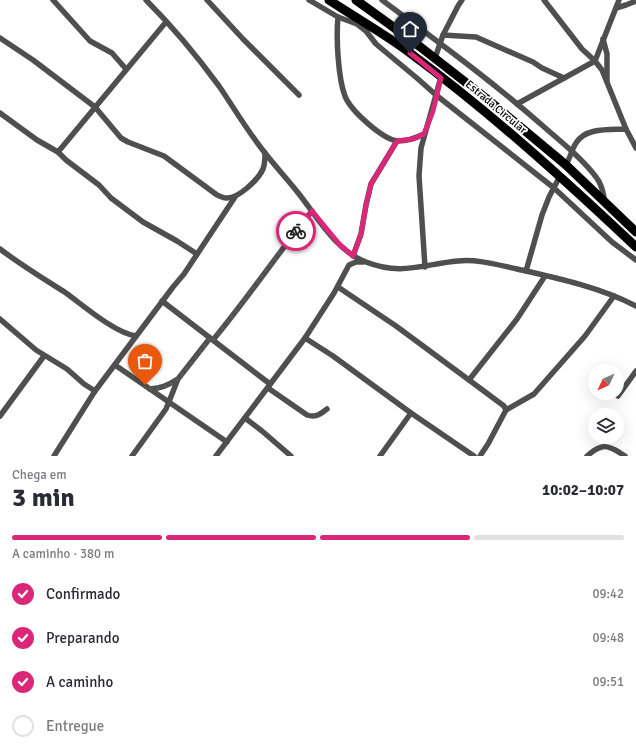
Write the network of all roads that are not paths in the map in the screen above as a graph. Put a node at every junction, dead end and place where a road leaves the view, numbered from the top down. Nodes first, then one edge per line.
1 (53, 0) edge
2 (147, 0) edge
3 (207, 0) edge
4 (310, 0) edge
5 (329, 0) edge
6 (356, 0) edge
7 (382, 0) edge
8 (462, 0) edge
9 (544, 0) edge
10 (619, 0) edge
11 (635, 3) edge
12 (616, 8) junction
13 (338, 18) junction
14 (166, 22) junction
15 (443, 35) junction
16 (0, 38) edge
17 (603, 39) junction
18 (441, 43) junction
19 (435, 58) junction
20 (595, 61) junction
21 (126, 69) junction
22 (441, 78) junction
23 (564, 78) junction
24 (607, 82) junction
25 (299, 95) dead end
26 (436, 96) junction
27 (526, 100) junction
28 (517, 104) junction
29 (95, 107) junction
30 (524, 110) junction
31 (0, 113) edge
32 (626, 129) junction
33 (424, 134) junction
34 (413, 139) junction
35 (397, 141) junction
36 (636, 147) edge
37 (421, 148) junction
38 (58, 152) junction
39 (572, 152) junction
40 (265, 153) junction
41 (274, 163) junction
42 (566, 165) junction
43 (262, 169) junction
44 (560, 176) junction
45 (554, 188) junction
46 (235, 197) junction
47 (605, 202) junction
48 (312, 211) junction
49 (636, 232) edge
50 (636, 247) edge
51 (0, 249) edge
52 (197, 254) junction
53 (353, 256) junction
54 (636, 260) edge
55 (365, 262) junction
56 (426, 267) junction
57 (526, 271) junction
58 (545, 276) junction
59 (338, 287) junction
60 (614, 296) junction
61 (162, 301) junction
62 (636, 306) edge
63 (0, 319) edge
64 (136, 336) junction
65 (305, 338) junction
66 (212, 339) junction
67 (44, 356) junction
68 (115, 365) junction
69 (636, 371) edge
70 (178, 378) junction
71 (470, 380) junction
72 (269, 386) junction
73 (624, 388) edge
74 (150, 389) junction
75 (95, 390) junction
76 (170, 403) junction
77 (327, 409) dead end
78 (506, 410) junction
79 (412, 413) junction
80 (0, 416) edge
81 (245, 418) junction
82 (227, 442) junction
83 (54, 456) edge
84 (132, 456) edge
85 (216, 456) edge
86 (291, 456) edge
87 (380, 456) edge
88 (474, 456) edge
89 (480, 456) edge
90 (587, 456) edge
91 (625, 456) edge

1 - 21 street
2 - 14 street
3 - 25 street
4 - 13 street
5 - 22 main road, Estrada Circular
6 - 19 main road, Estrada Circular
7 - 18 street
8 - 15 street
9 - 20 street
10 - 12 street
11 - 12 street
12 - 17 street
13 - 26 street
13 - 35 street
14 - 21 street
14 - 40 street
15 - 18 street
15 - 23 street
16 - 29 street
17 - 20 street
17 - 24 street
18 - 19 street
18 - 28 street
19 - 42 main road, Estrada Circular
20 - 23 street
20 - 24 street
21 - 29 street
22 - 26 street
22 - 44 main road, Estrada Circular
23 - 27 street
24 - 32 street
26 - 33 street
26 - 45 street
27 - 28 street
27 - 30 street
28 - 30 street
29 - 38 street
29 - 46 street
30 - 39 street
31 - 38 street
32 - 36 street
32 - 39 street
33 - 34 street
33 - 37 street
34 - 35 street
34 - 37 street
35 - 53 street
37 - 56 street
38 - 52 street
39 - 42 street
39 - 47 street
40 - 41 street
40 - 43 street
41 - 43 street
41 - 48 street
42 - 47 main road, Estrada Circular
43 - 46 street
44 - 45 street
44 - 50 main road, Estrada Circular
45 - 54 street
45 - 57 street
46 - 52 street
47 - 49 main road, Estrada Circular
48 - 53 street
48 - 66 street
51 - 64 street
52 - 61 street
53 - 55 street
55 - 56 street
55 - 59 street
56 - 57 street
57 - 58 street
58 - 60 street
58 - 71 street
59 - 65 street
59 - 71 street
60 - 62 street
60 - 78 street
61 - 64 street
61 - 66 street
63 - 67 street
64 - 68 street
65 - 72 street
65 - 79 street
66 - 70 street
66 - 72 street
67 - 75 street
67 - 80 street
68 - 74 street
68 - 75 street
69 - 73 street
70 - 74 street
70 - 76 street
71 - 78 street
72 - 77 street
72 - 81 street
74 - 76 street
75 - 83 street
76 - 82 street
76 - 84 street
78 - 89 street
79 - 87 street
79 - 88 street
81 - 82 street
81 - 86 street
82 - 85 street
90 - 91 street

